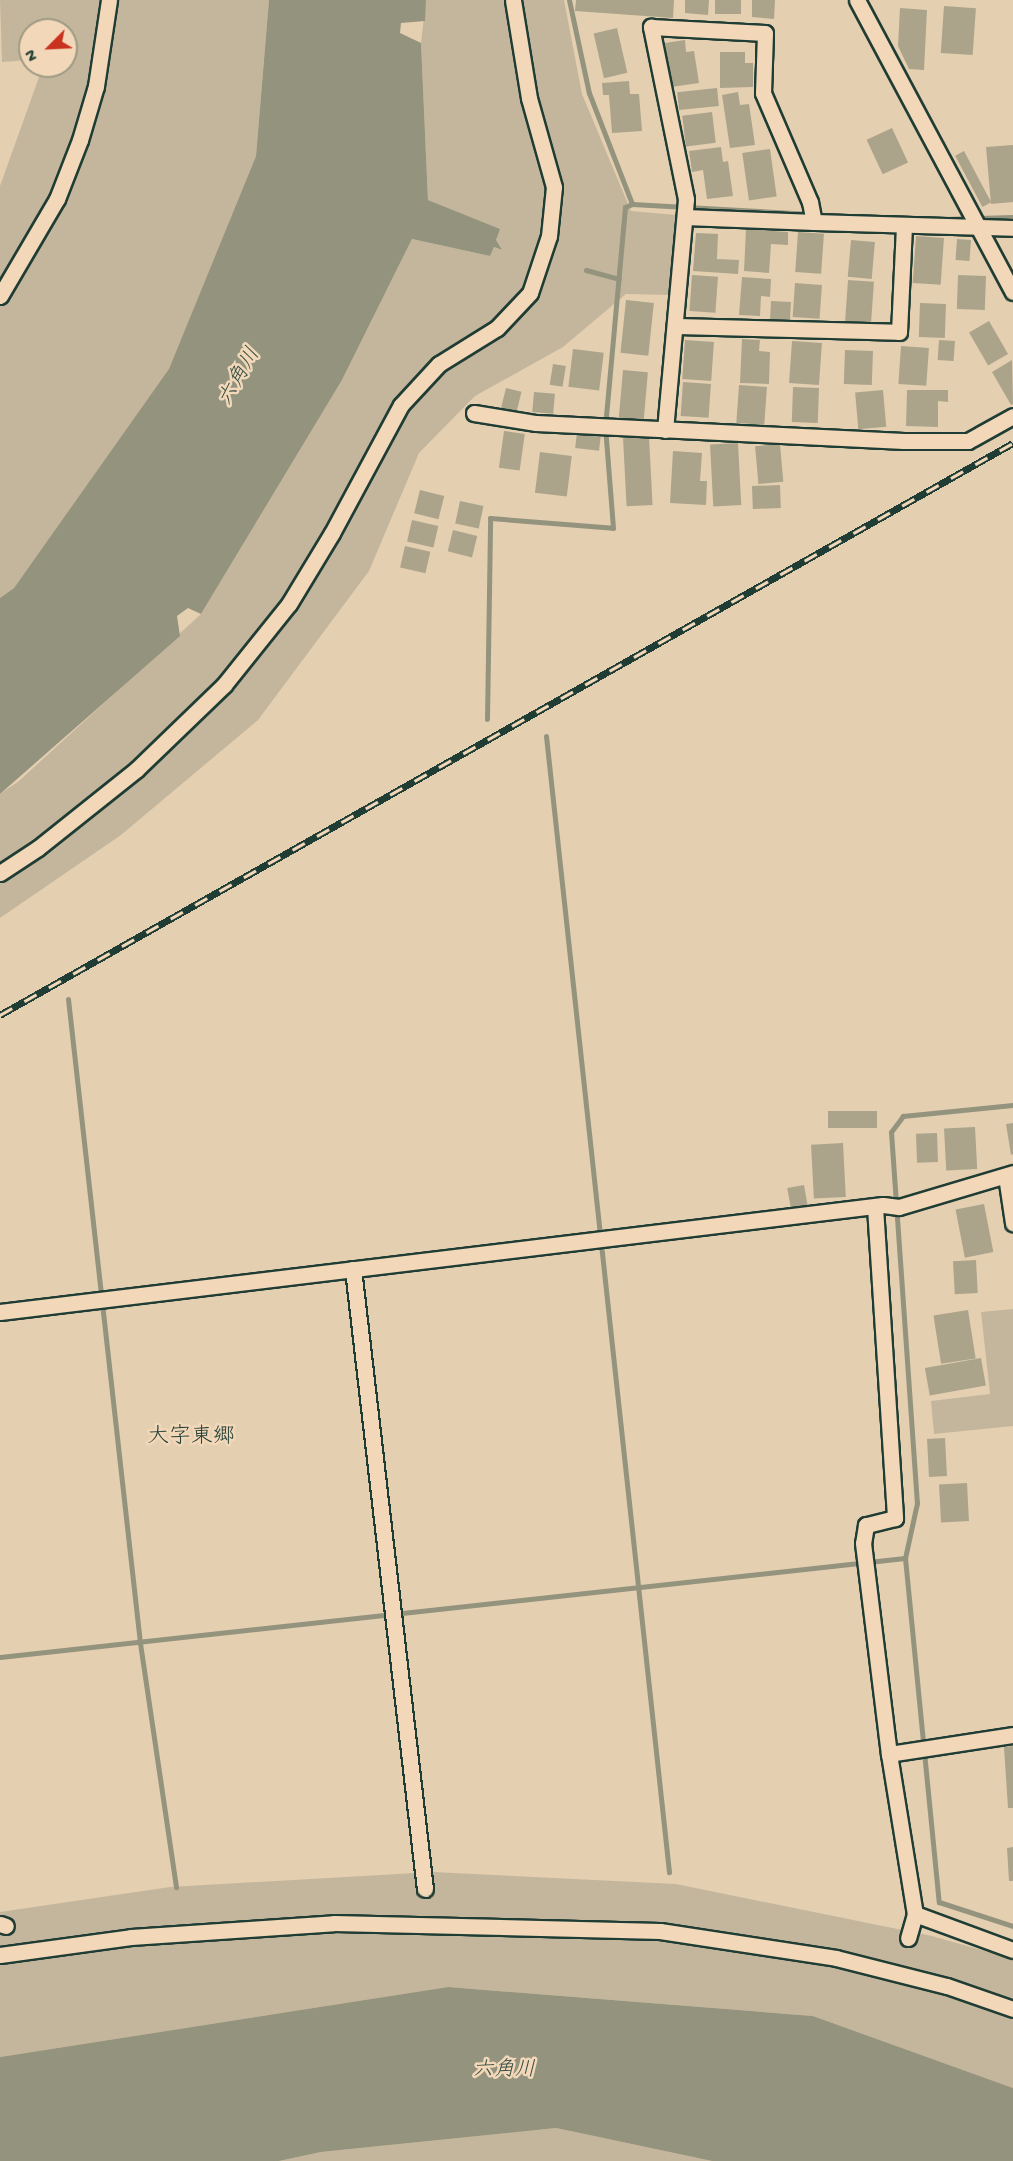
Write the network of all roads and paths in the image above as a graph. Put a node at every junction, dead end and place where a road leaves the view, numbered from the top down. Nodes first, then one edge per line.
1 (110, 0) edge
2 (513, 0) edge
3 (857, 0) edge
4 (686, 209) junction
5 (812, 214) junction
6 (975, 221) junction
7 (904, 226) junction
8 (1013, 228) edge
9 (1013, 292) edge
10 (0, 296) edge
11 (675, 326) junction
12 (474, 413) dead end
13 (1013, 416) edge
14 (665, 430) junction
15 (0, 873) edge
16 (1010, 1174) edge
17 (879, 1206) junction
18 (1013, 1223) edge
19 (353, 1269) junction
20 (0, 1312) edge
21 (1013, 1735) edge
22 (889, 1754) junction
23 (424, 1889) dead end
24 (915, 1914) junction
25 (908, 1938) dead end
26 (1013, 1950) edge
27 (0, 1955) edge
28 (1013, 2009) edge

1 - 10 street
2 - 15 street
3 - 6 street
4 - 5 street
4 - 5 street
4 - 11 street
5 - 7 street
6 - 7 street
6 - 8 street
6 - 9 street
7 - 11 street
11 - 14 street
12 - 14 street
13 - 14 street
16 - 17 street
16 - 18 street
17 - 19 street
17 - 22 street
19 - 20 street
19 - 23 street
21 - 22 street
22 - 24 street
24 - 25 street
24 - 26 street
27 - 28 street

